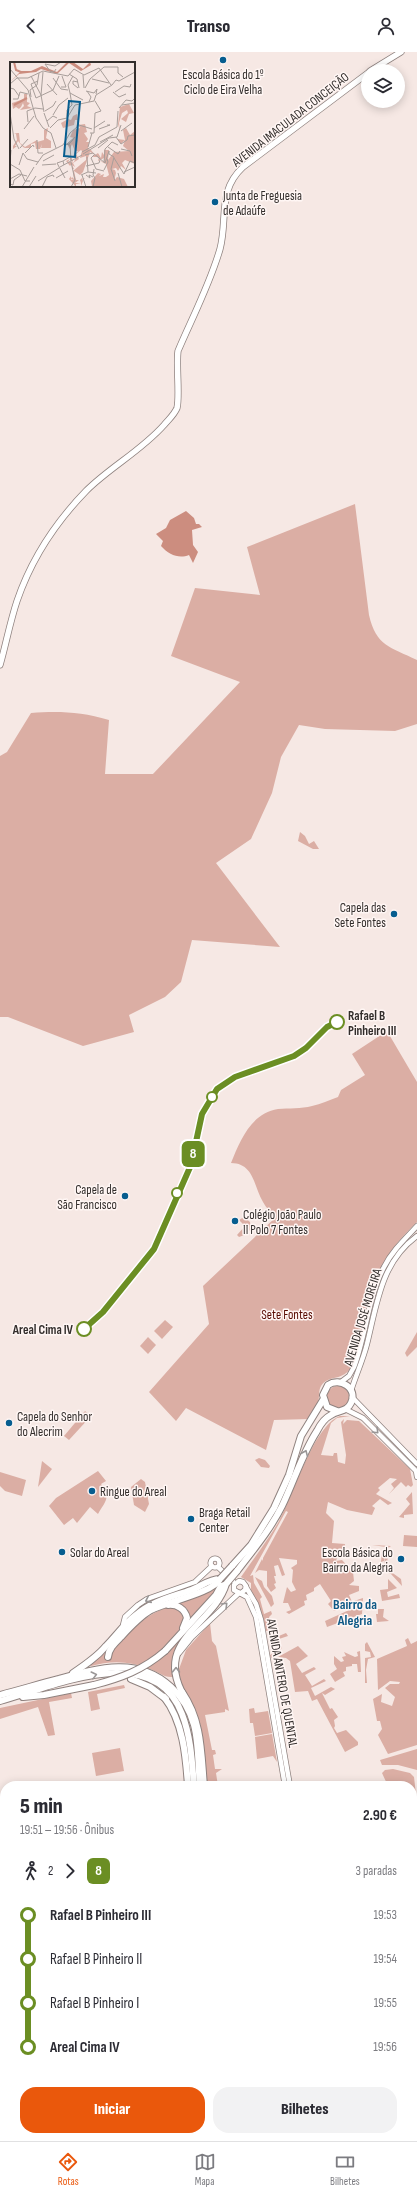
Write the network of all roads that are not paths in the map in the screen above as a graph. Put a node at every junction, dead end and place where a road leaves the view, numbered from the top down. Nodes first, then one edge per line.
1 (401, 52) edge
2 (382, 64) edge
3 (361, 78) edge
4 (0, 665) edge
5 (417, 1226) edge
6 (417, 1236) edge
7 (341, 1382) junction
8 (352, 1394) junction
9 (323, 1400) junction
10 (345, 1409) junction
11 (337, 1411) junction
12 (417, 1464) edge
13 (417, 1477) edge
14 (212, 1566) junction
15 (218, 1567) junction
16 (220, 1579) junction
17 (235, 1583) junction
18 (226, 1585) junction
19 (246, 1587) junction
20 (240, 1593) junction
21 (160, 1606) junction
22 (123, 1627) junction
23 (180, 1634) junction
24 (178, 1654) junction
25 (108, 1657) dead end
26 (67, 1676) junction
27 (131, 1679) dead end
28 (178, 1686) junction
29 (0, 1695) edge
30 (16, 1697) junction
31 (164, 1697) junction
32 (0, 1701) edge
33 (190, 1714) junction
34 (185, 1722) junction
35 (195, 1761) junction
36 (188, 1781) edge
37 (194, 1781) edge
38 (199, 1781) edge
39 (204, 1781) edge
40 (287, 1781) edge
41 (287, 1781) edge

1 - 2 main road, AVENIDA IMACULADA CONCEIÇÃO
3 - 4 main road, AVENIDA IMACULADA CONCEIÇÃO
5 - 7 street, AVENIDA JOSÉ MOREIRA
6 - 8 street, AVENIDA JOSÉ MOREIRA
7 - 8 highway
7 - 9 highway
8 - 10 highway
8 - 12 street
9 - 11 highway
9 - 16 highway, bridge
10 - 11 highway
10 -> 13 street
18 -> 11 highway, bridge
14 - 15 street
14 - 15 street
14 -> 22 street
15 - 17 street
16 - 21 highway
16 - 22 highway
17 - 19 street
17 - 20 street, AVENIDA ANTERO DE QUENTAL
18 - 23 highway
18 - 24 highway
19 - 20 street
19 - 40 street, AVENIDA ANTERO DE QUENTAL
24 -> 20 street
20 - 41 street, AVENIDA ANTERO DE QUENTAL
21 - 23 highway
21 - 25 highway
22 - 26 highway
23 - 30 highway, bridge
28 -> 24 highway
26 - 29 highway
26 - 33 highway
27 - 31 highway
28 - 33 highway
28 - 39 highway
30 - 32 highway
30 -> 34 highway
31 - 34 highway
31 - 36 highway
33 - 35 highway
34 - 35 highway
35 - 37 highway
35 - 38 highway

